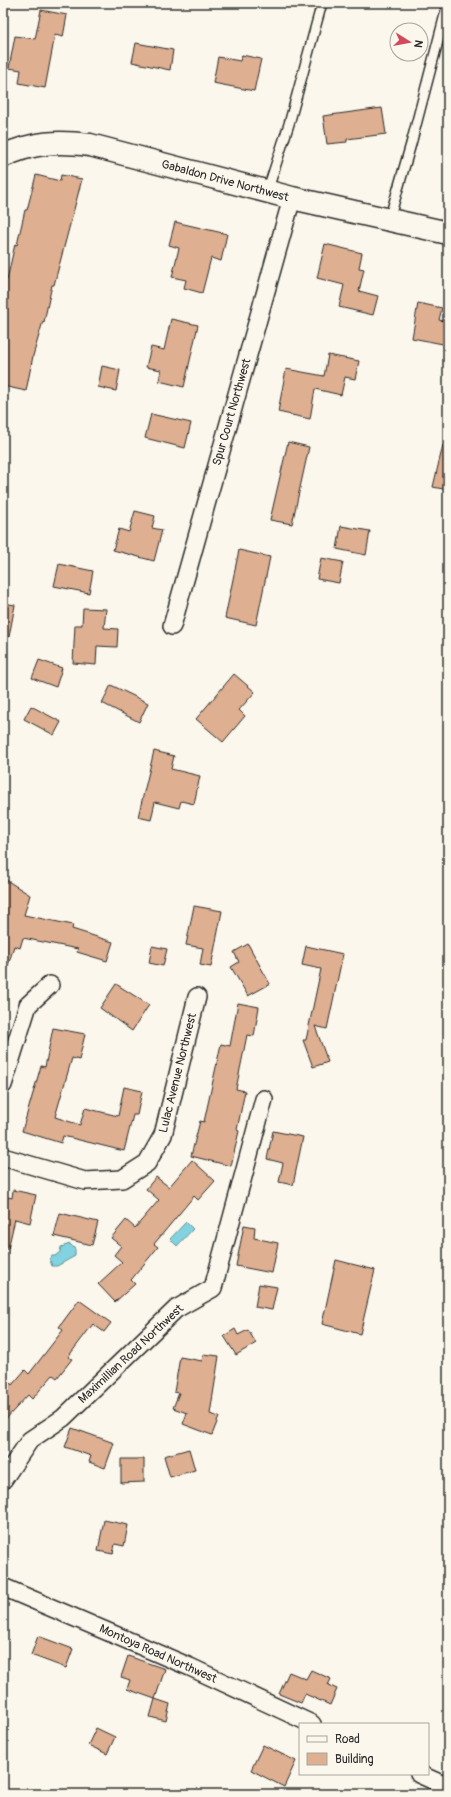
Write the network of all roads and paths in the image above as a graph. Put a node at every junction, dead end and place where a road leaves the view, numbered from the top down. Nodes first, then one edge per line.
1 (322, 3) edge
2 (448, 3) edge
3 (3, 156) edge
4 (267, 192) junction
5 (292, 198) junction
6 (389, 220) junction
7 (448, 233) edge
8 (172, 626) dead end
9 (50, 985) dead end
10 (197, 997) dead end
11 (3, 1085) edge
12 (264, 1099) dead end
13 (3, 1158) edge
14 (3, 1480) edge
15 (3, 1587) edge
16 (310, 1723) edge
17 (421, 1775) edge
18 (448, 1787) edge

1 - 4 lane
2 - 6 lane
3 - 4 street, Gabaldon Drive Northwest
4 - 5 street, Gabaldon Drive Northwest
5 - 6 street, Gabaldon Drive Northwest
5 - 8 street, Spur Court Northwest
6 - 7 street, Gabaldon Drive Northwest
9 - 11 street
10 - 13 street, Lulac Avenue Northwest
12 - 14 street, Maximillian Road Northwest
15 - 16 street, Montoya Road Northwest
17 - 18 street

